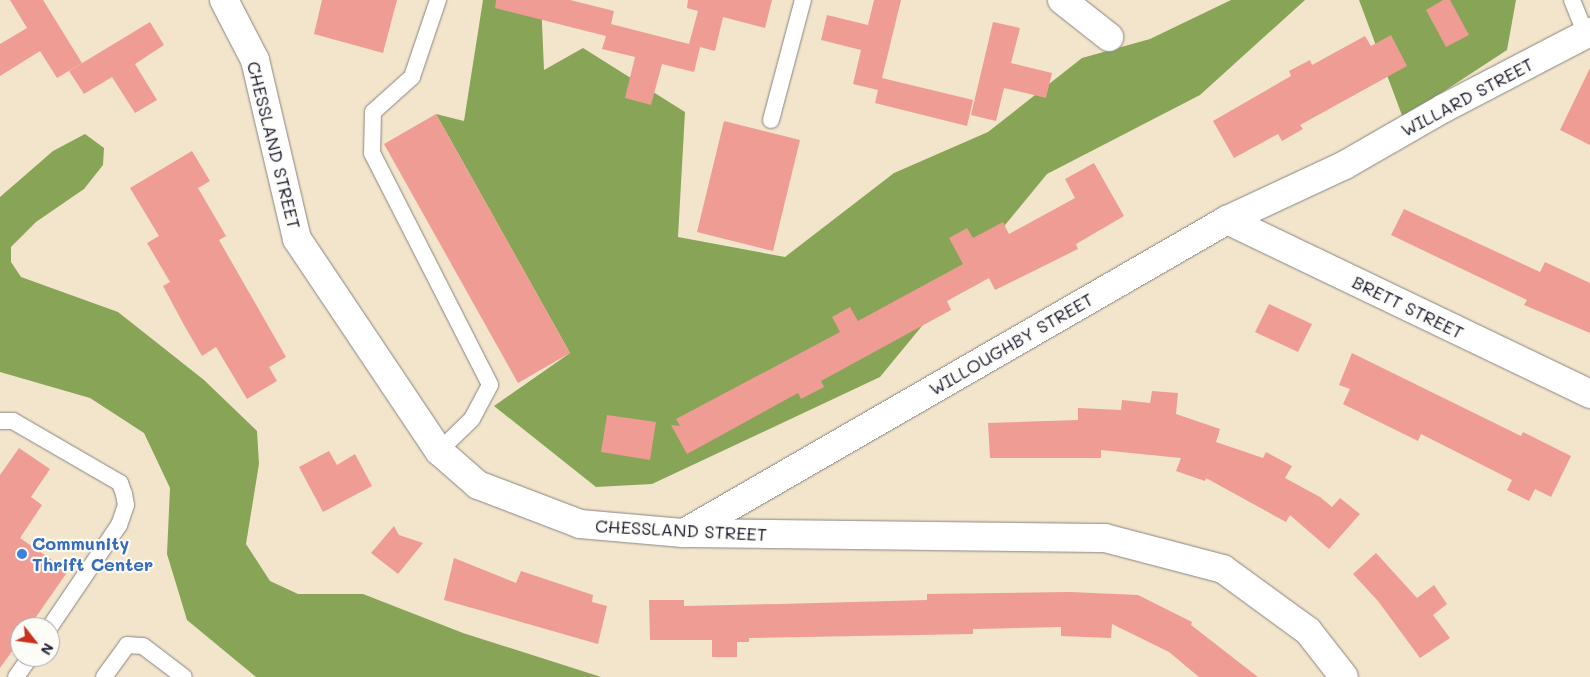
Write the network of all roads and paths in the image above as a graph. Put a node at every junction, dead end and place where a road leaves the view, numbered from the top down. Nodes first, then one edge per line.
1 (224, 0) edge
2 (438, 0) edge
3 (803, 0) edge
4 (1062, 0) edge
5 (1572, 0) edge
6 (1589, 34) edge
7 (1109, 38) dead end
8 (771, 120) dead end
9 (1345, 165) joint
10 (1226, 220) junction
11 (1590, 394) edge
12 (0, 421) edge
13 (440, 451) junction
14 (683, 533) junction
15 (58, 617) edge
16 (104, 677) edge
17 (184, 677) edge
18 (1344, 677) edge

1 - 13 street, CHESSLAND STREET
2 - 13 lane
3 - 8 lane
4 - 7 street
5 - 6 lane
6 - 9 street, WILLARD STREET
9 - 10 street, WILLOUGHBY STREET
10 - 11 street, BRETT STREET
10 - 14 street, WILLOUGHBY STREET
12 - 15 lane
13 - 14 street, CHESSLAND STREET
14 - 18 street, CHESSLAND STREET
16 - 17 lane

